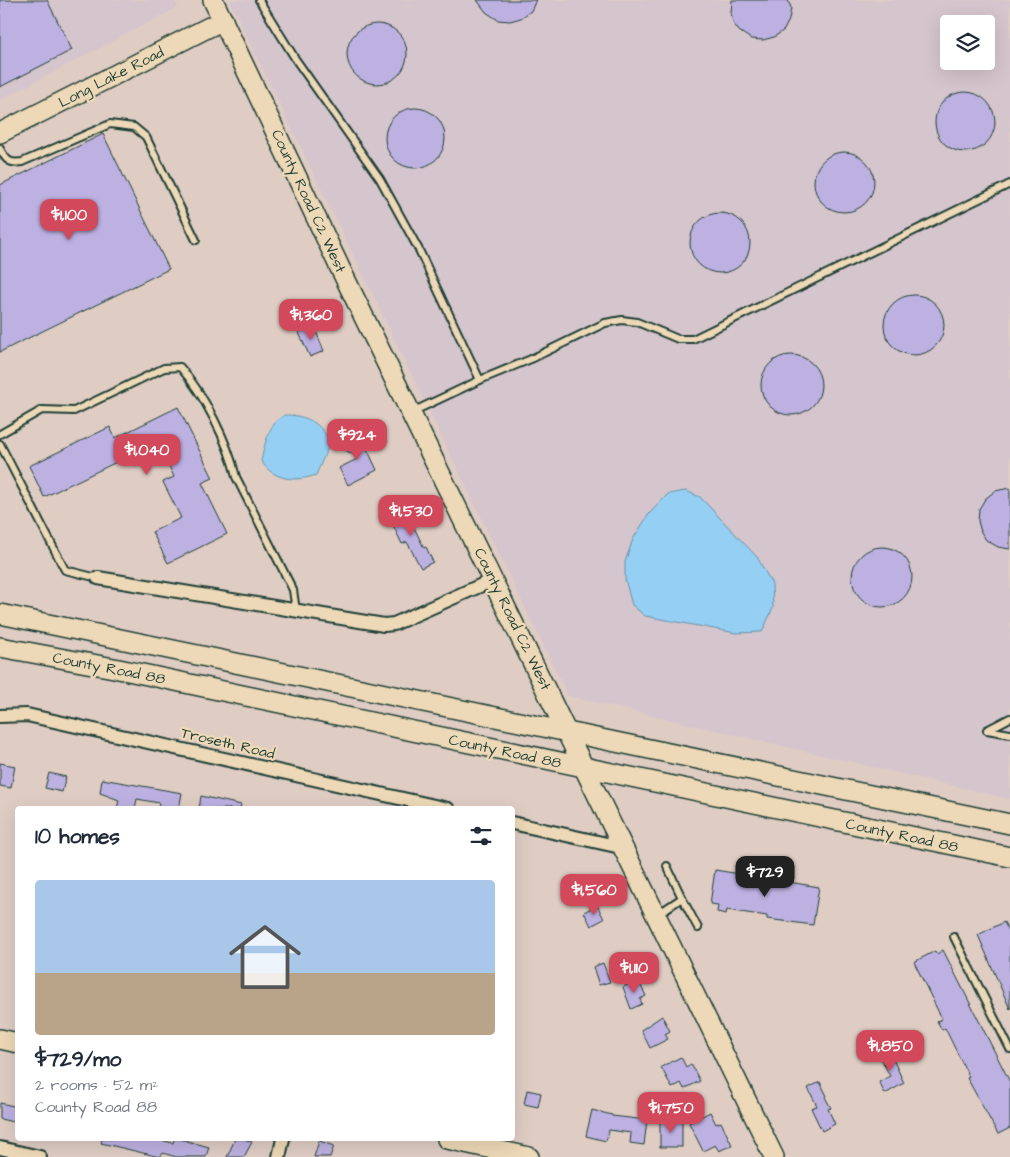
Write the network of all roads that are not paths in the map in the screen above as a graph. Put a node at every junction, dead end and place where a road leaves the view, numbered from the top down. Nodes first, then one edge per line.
1 (213, 0) edge
2 (259, 0) edge
3 (223, 20) junction
4 (0, 134) edge
5 (0, 149) edge
6 (1010, 184) edge
7 (196, 240) dead end
8 (480, 380) junction
9 (411, 413) junction
10 (0, 434) edge
11 (0, 444) edge
12 (98, 578) joint
13 (493, 580) junction
14 (296, 611) junction
15 (0, 614) edge
16 (0, 647) edge
17 (0, 716) edge
18 (1010, 718) edge
19 (568, 730) junction
20 (1010, 734) edge
21 (586, 768) junction
22 (435, 806) edge
23 (515, 824) edge
24 (1010, 824) edge
25 (625, 848) junction
26 (1010, 857) edge
27 (667, 866) dead end
28 (682, 898) junction
29 (657, 915) junction
30 (698, 928) dead end
31 (954, 937) dead end
32 (0, 1039) edge
33 (15, 1042) edge
34 (1010, 1049) edge
35 (283, 1141) edge
36 (456, 1141) edge
37 (0, 1148) edge
38 (40, 1157) edge
39 (279, 1157) edge
40 (529, 1157) edge
41 (774, 1157) edge

1 - 3 main road, County Road C2 West
2 - 8 lane
3 - 4 main road, Long Lake Road
3 - 9 main road, County Road C2 West
5 - 7 lane
6 - 8 lane
8 - 9 lane
9 - 13 main road, County Road C2 West
10 - 14 lane
11 - 12 lane
12 - 14 street
13 - 14 street
13 - 19 main road, County Road C2 West
15 - 19 main road, County Road 88
16 - 21 main road, County Road 88
17 - 22 street, Troseth Road
18 - 20 lane
19 - 21 main road, County Road C2 West
19 - 24 main road, County Road 88
21 - 25 main road, County Road C2 West
21 - 26 main road, County Road 88
23 - 25 street
25 - 29 main road, County Road C2 West
27 - 28 lane
28 - 29 lane
28 - 30 lane
29 - 41 main road, County Road C2 West
31 - 34 lane
32 - 33 main road
35 - 39 street
36 - 40 main road
37 - 38 street

